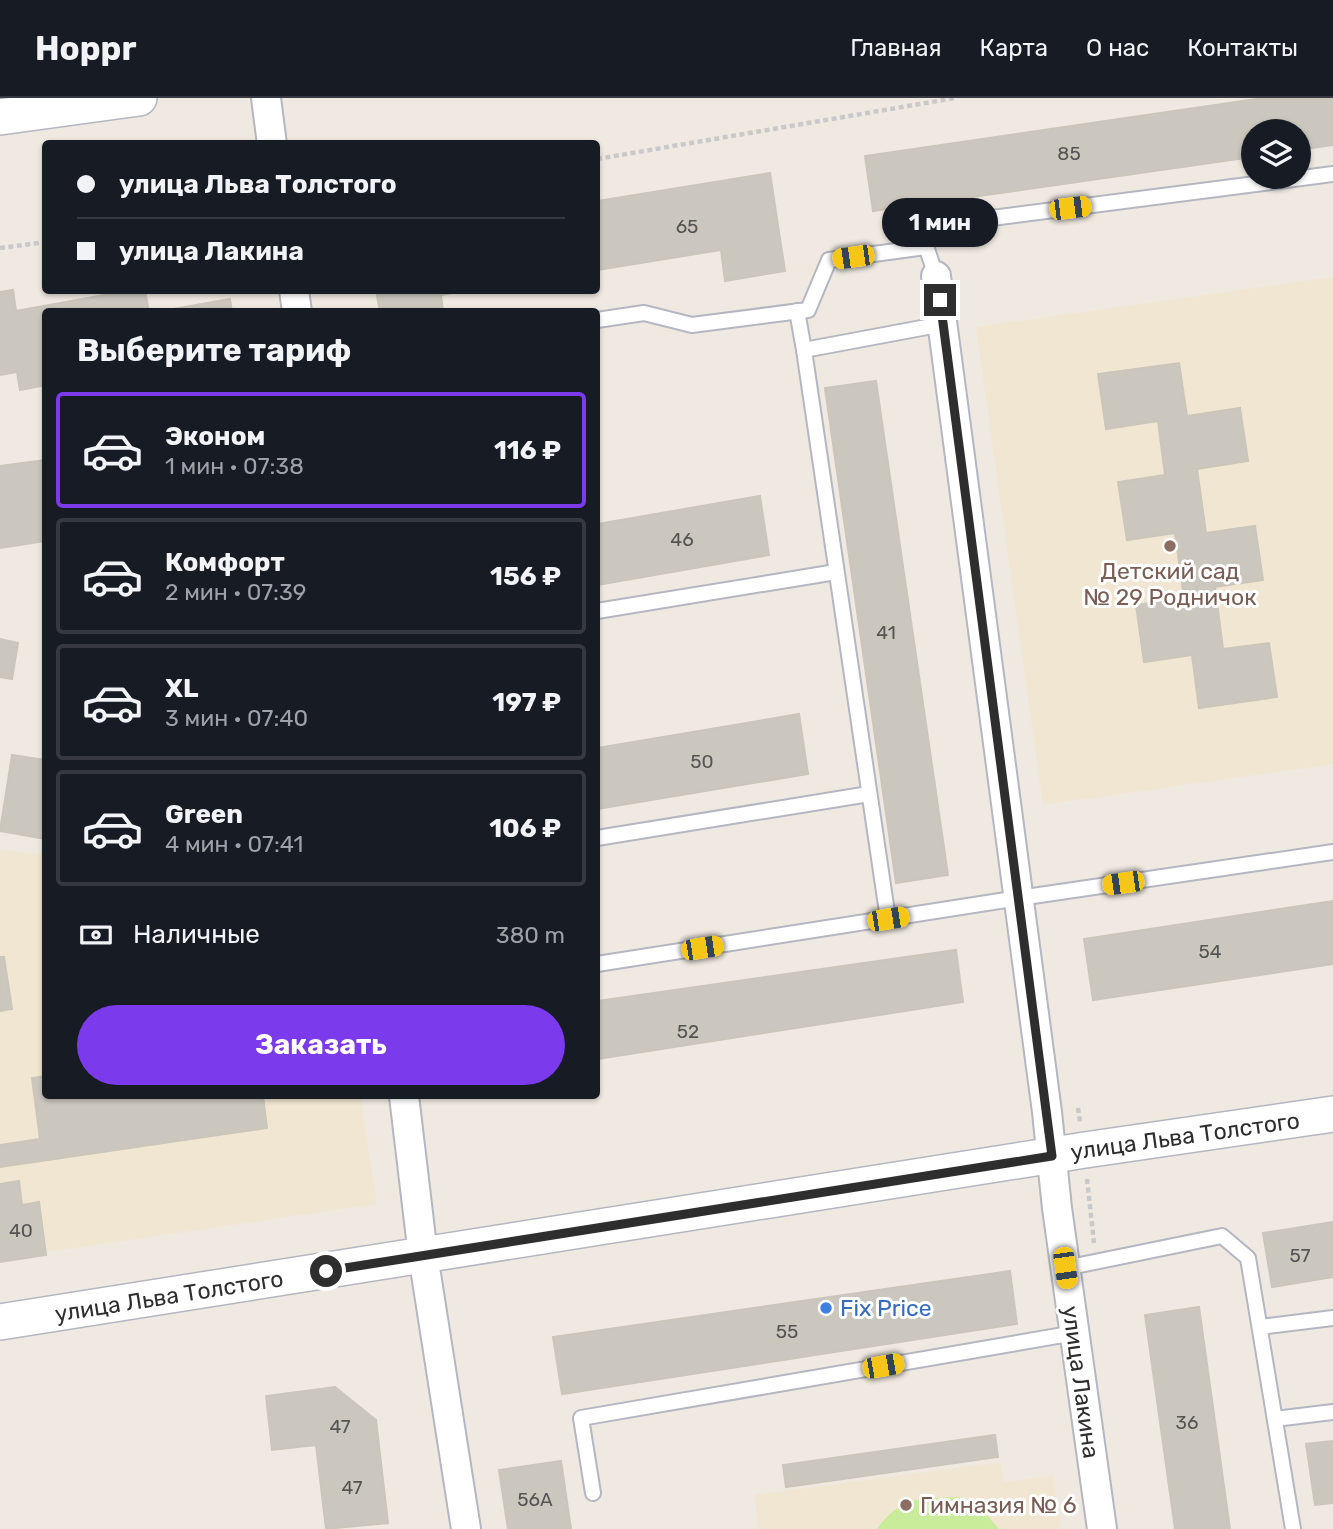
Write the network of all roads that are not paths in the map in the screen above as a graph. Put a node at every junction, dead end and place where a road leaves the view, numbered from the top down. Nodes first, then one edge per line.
1 (139, 98) edge
2 (266, 98) edge
3 (0, 117) edge
4 (271, 140) edge
5 (1333, 174) edge
6 (926, 247) junction
7 (936, 276) joint
8 (797, 311) junction
9 (600, 320) edge
10 (943, 324) junction
11 (804, 350) junction
12 (836, 572) junction
13 (600, 611) edge
14 (869, 793) junction
15 (600, 838) edge
16 (1333, 852) edge
17 (1019, 898) junction
18 (888, 919) junction
19 (600, 964) edge
20 (404, 1099) edge
21 (1333, 1114) edge
22 (1052, 1156) junction
23 (423, 1255) junction
24 (1065, 1268) junction
25 (1333, 1318) edge
26 (0, 1322) edge
27 (1260, 1327) junction
28 (1074, 1333) junction
29 (1333, 1412) edge
30 (1275, 1419) junction
31 (593, 1493) dead end
32 (466, 1529) edge
33 (1102, 1529) edge
34 (1293, 1529) edge

1 - 3 street
2 - 4 street
5 - 6 lane
6 - 7 lane
6 - 8 lane
7 - 10 street, улица Лакина
8 - 9 lane
8 - 11 lane
10 - 11 lane
10 - 17 street, улица Лакина
11 - 12 lane
12 - 13 lane
12 - 14 lane
14 - 15 lane
14 - 18 lane
16 - 17 lane
17 - 18 lane
17 - 22 street, улица Лакина
18 - 19 lane
20 - 23 street
21 - 22 street, улица Льва Толстого
22 - 23 street, улица Льва Толстого
22 - 24 street, улица Лакина
23 - 26 street, улица Льва Толстого
23 - 32 street
24 - 27 lane
24 - 28 street, улица Лакина
25 - 27 lane
27 - 30 lane
28 - 31 lane
28 - 33 street, улица Лакина
29 - 30 lane
30 - 34 lane

